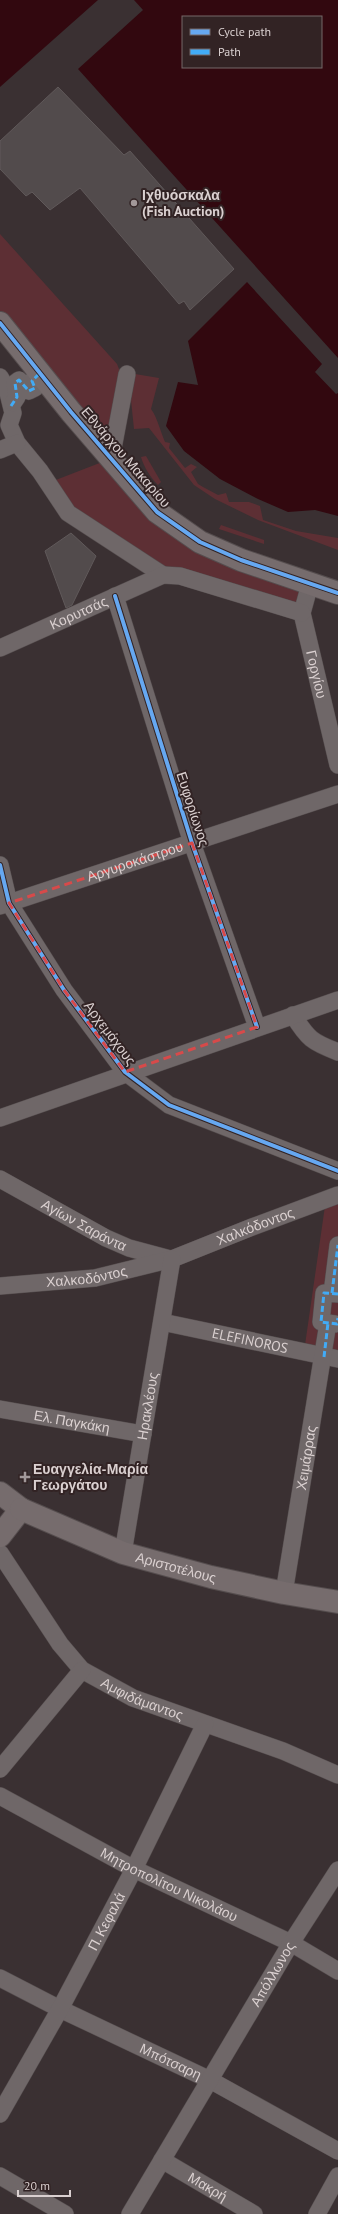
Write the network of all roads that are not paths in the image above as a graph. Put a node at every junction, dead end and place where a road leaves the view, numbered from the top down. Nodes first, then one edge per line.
1 (0, 323) edge
2 (40, 373) junction
3 (127, 374) dead end
4 (0, 377) edge
5 (11, 406) junction
6 (17, 443) junction
7 (0, 450) edge
8 (111, 459) junction
9 (163, 575) junction
10 (310, 584) junction
11 (338, 593) edge
12 (115, 596) junction
13 (302, 613) junction
14 (0, 648) edge
15 (338, 765) edge
16 (338, 794) edge
17 (192, 843) junction
18 (0, 865) edge
19 (4, 905) edge
20 (338, 1000) edge
21 (293, 1015) junction
22 (256, 1027) junction
23 (338, 1052) edge
24 (125, 1072) junction
25 (0, 1118) edge
26 (338, 1171) edge
27 (0, 1179) edge
28 (338, 1195) edge
29 (338, 1245) edge
30 (172, 1259) junction
31 (0, 1286) edge
32 (335, 1293) edge
33 (333, 1321) edge
34 (162, 1322) junction
35 (331, 1358) edge
36 (0, 1408) edge
37 (143, 1434) junction
38 (0, 1492) edge
39 (21, 1509) junction
40 (0, 1536) edge
41 (0, 1552) edge
42 (123, 1553) junction
43 (284, 1593) junction
44 (336, 1599) edge
45 (82, 1670) junction
46 (205, 1724) junction
47 (0, 1769) edge
48 (338, 1775) edge
49 (0, 1796) edge
50 (134, 1869) junction
51 (338, 1870) edge
52 (291, 1943) junction
53 (338, 1971) edge
54 (0, 1978) edge
55 (60, 2009) junction
56 (210, 2080) junction
57 (0, 2114) edge
58 (338, 2151) edge
59 (162, 2160) junction
60 (0, 2176) edge
61 (338, 2176) edge
62 (64, 2214) edge
63 (130, 2214) edge
64 (254, 2214) edge
65 (318, 2214) edge

1 - 2 street, Εθνάρχου Μακαρίου
2 - 5 street
2 - 8 street, Εθνάρχου Μακαρίου
3 - 8 street
4 - 5 street
5 - 6 street
6 - 7 street
6 - 9 street
8 - 10 street, Εθνάρχου Μακαρίου
9 - 12 street, Κορυτσάς
9 - 13 street, Κορυτσάς
10 - 11 street, Εθνάρχου Μακαρίου
10 - 13 street, Γοργίου
12 - 14 street, Κορυτσάς
12 - 17 street, Ευφορίωνος
13 - 15 street, Γοργίου
16 - 17 street, Αργυροκάστρου
17 - 19 street, Αργυροκάστρου
17 - 22 street, Ευφορίωνος
18 - 19 street, Αρχεμάχους
19 - 24 street, Αρχεμάχους
20 - 21 street
21 - 22 street
21 - 23 street
22 - 24 street
24 - 25 street
24 - 26 street, Αρχεμάχους
27 - 30 street, Αγίων Σαράντα
28 - 30 street, Χαλκόδοντος
29 - 32 street
30 - 31 street, Χαλκοδόντος
30 - 34 street, Ηρακλέους
32 - 33 street
33 - 35 street, Χειμάρρας
34 - 35 street, ELEFINOROS
34 - 37 street, Ηρακλέους
35 - 43 street, Χειμάρρας
36 - 37 street, Ελ. Παγκάκη
37 - 42 street, Ηρακλέους
38 - 39 street, Αριστοτέλους
39 - 40 street
39 - 42 street, Αριστοτέλους
41 - 45 street, Αμφιδάμαντος
42 - 43 street, Αριστοτέλους
43 - 44 street, Αριστοτέλους
45 - 46 street, Αμφιδάμαντος
45 - 47 street
46 - 48 street, Αμφιδάμαντος
46 - 50 street, Π. Κεφαλά
49 - 50 street, Μητροπολίτου Νικολάου
50 - 52 street, Μητροπολίτου Νικολάου
50 - 55 street, Π. Κεφαλά
51 - 52 street, Απόλλωνος
52 - 53 street, Μητροπολίτου Νικολάου
52 - 56 street, Απόλλωνος
54 - 55 street, Μπότσαρη
55 - 56 street, Μπότσαρη
55 - 57 street, Π. Κεφαλά
56 - 58 street, Μπότσαρη
56 - 59 street, Απόλλωνος
59 - 63 street, Απόλλωνος
59 - 64 street, Μακρή
60 - 62 street
61 - 65 street

